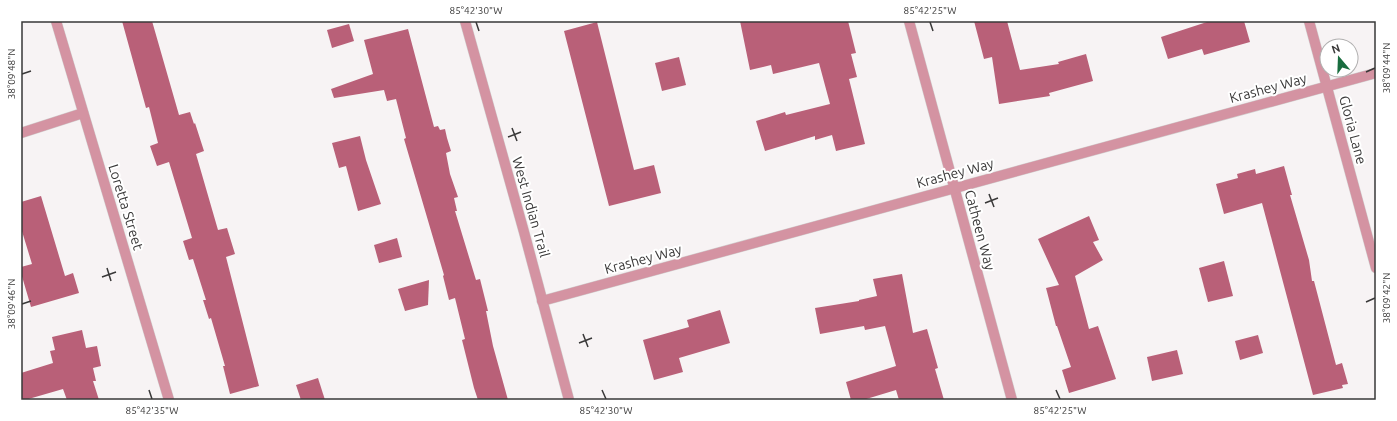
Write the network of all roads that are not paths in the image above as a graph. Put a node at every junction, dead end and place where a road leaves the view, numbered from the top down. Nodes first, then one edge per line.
1 (56, 21) edge
2 (465, 21) edge
3 (909, 21) edge
4 (1309, 21) edge
5 (1376, 74) edge
6 (1327, 87) junction
7 (83, 113) junction
8 (21, 133) edge
9 (954, 188) junction
10 (1376, 268) edge
11 (542, 301) junction
12 (169, 400) edge
13 (569, 400) edge
14 (1012, 400) edge

1 - 7 street, Loretta Street
2 - 11 street, West Indian Trail
3 - 9 street, Catheen Way
4 - 6 street, Gloria Lane
5 - 6 street, Krashey Way
6 - 9 street, Krashey Way
6 - 10 street, Gloria Lane
7 - 8 street
7 - 12 street, Loretta Street
9 - 11 street, Krashey Way
9 - 14 street, Catheen Way
11 - 13 street, West Indian Trail

